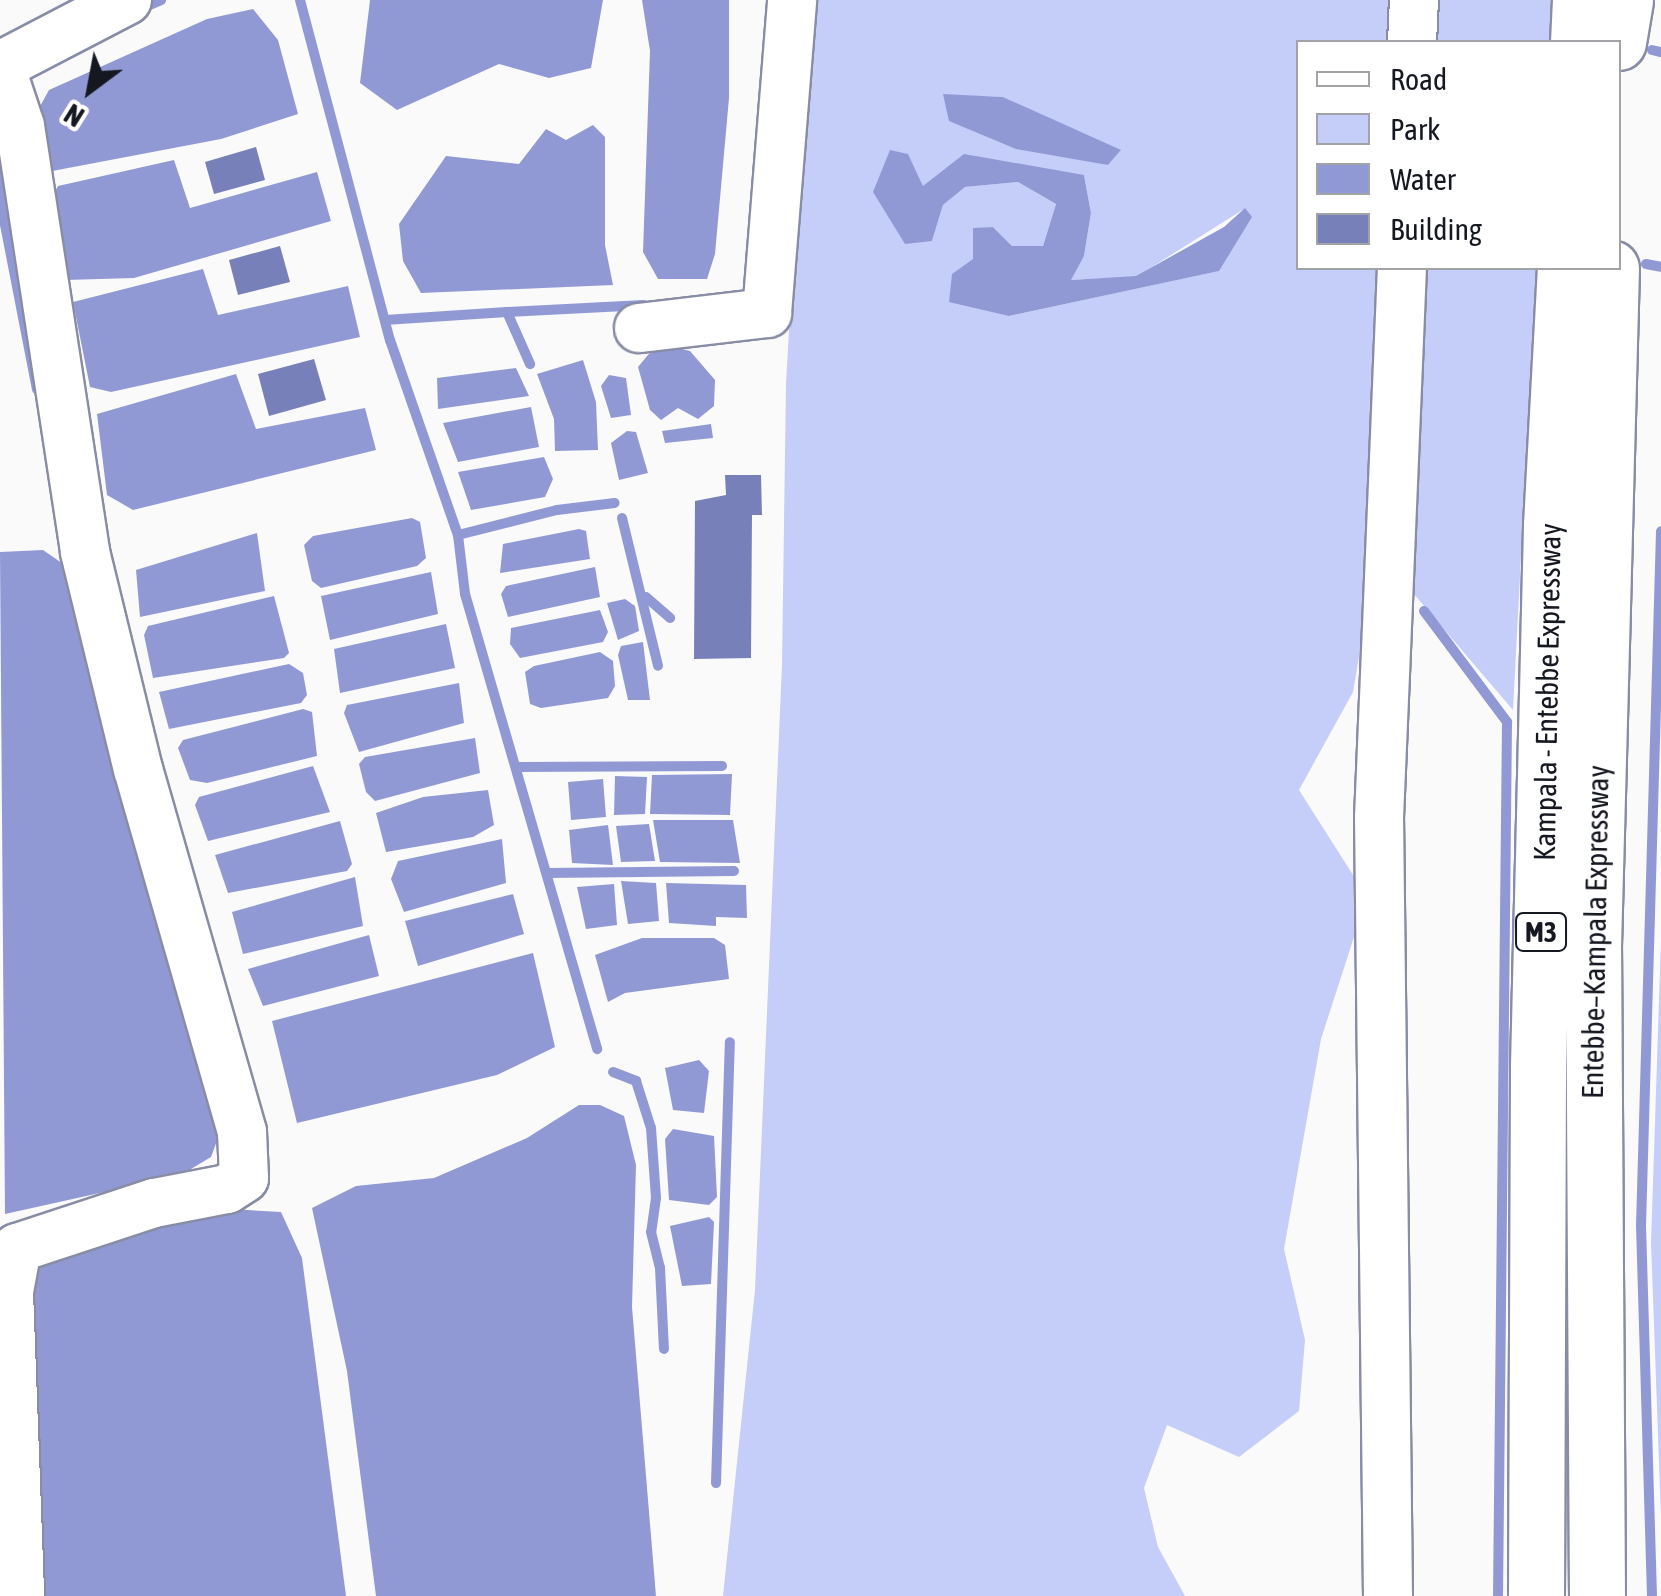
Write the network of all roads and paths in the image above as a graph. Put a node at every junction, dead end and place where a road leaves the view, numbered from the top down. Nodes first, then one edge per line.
1 (127, 0) edge
2 (792, 0) edge
3 (1414, 0) edge
4 (1580, 0) edge
5 (1625, 0) edge
6 (1412, 40) edge
7 (1578, 40) edge
8 (1618, 40) edge
9 (1, 66) edge
10 (1402, 270) edge
11 (1565, 270) edge
12 (1611, 270) edge
13 (639, 328) dead end
14 (20, 1596) edge
15 (1388, 1596) edge
16 (1536, 1596) edge
17 (1597, 1596) edge

1 - 9 street
2 - 13 street
3 - 6 street
4 - 7 highway
5 - 8 highway
9 - 14 street
10 - 15 street
11 - 16 highway, Kampala - Entebbe Expressway / M3
12 - 17 highway, Entebbe–Kampala Expressway / M3

